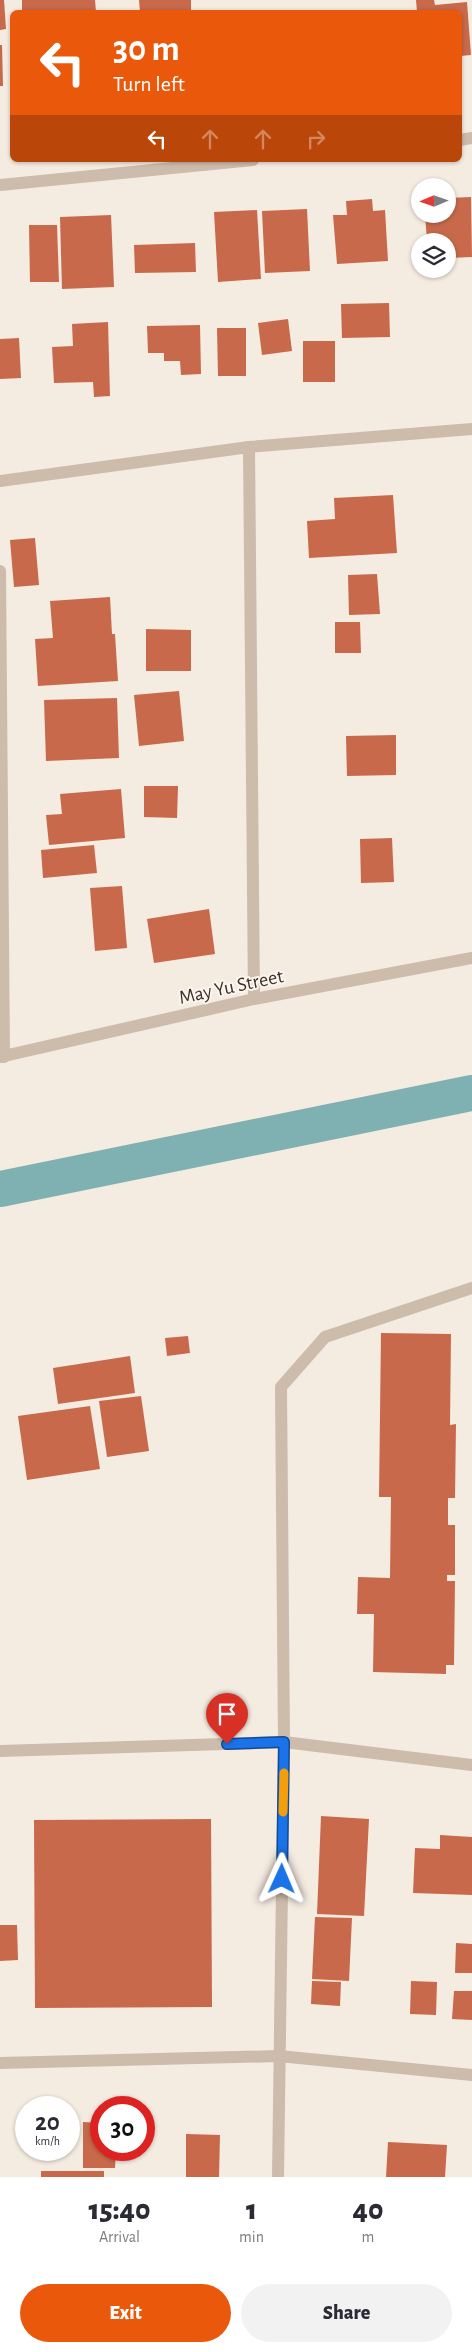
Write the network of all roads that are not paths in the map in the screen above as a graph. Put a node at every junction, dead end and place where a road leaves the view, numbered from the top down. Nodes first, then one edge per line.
1 (233, 162) edge
2 (0, 185) edge
3 (472, 429) edge
4 (249, 447) junction
5 (0, 481) edge
6 (0, 571) edge
7 (472, 958) edge
8 (254, 999) junction
9 (2, 1057) edge
10 (472, 1288) edge
11 (284, 1742) junction
12 (0, 1751) edge
13 (472, 1765) edge
14 (279, 2056) junction
15 (0, 2063) edge
16 (472, 2075) edge
17 (278, 2177) edge

1 - 2 street
3 - 4 street
4 - 5 street
4 - 8 street
6 - 9 street
7 - 8 street, May Yu Street
8 - 9 street, May Yu Street
10 - 11 street
11 - 12 street
11 - 13 street
11 - 14 street
14 - 15 street
14 - 16 street
14 - 17 street

